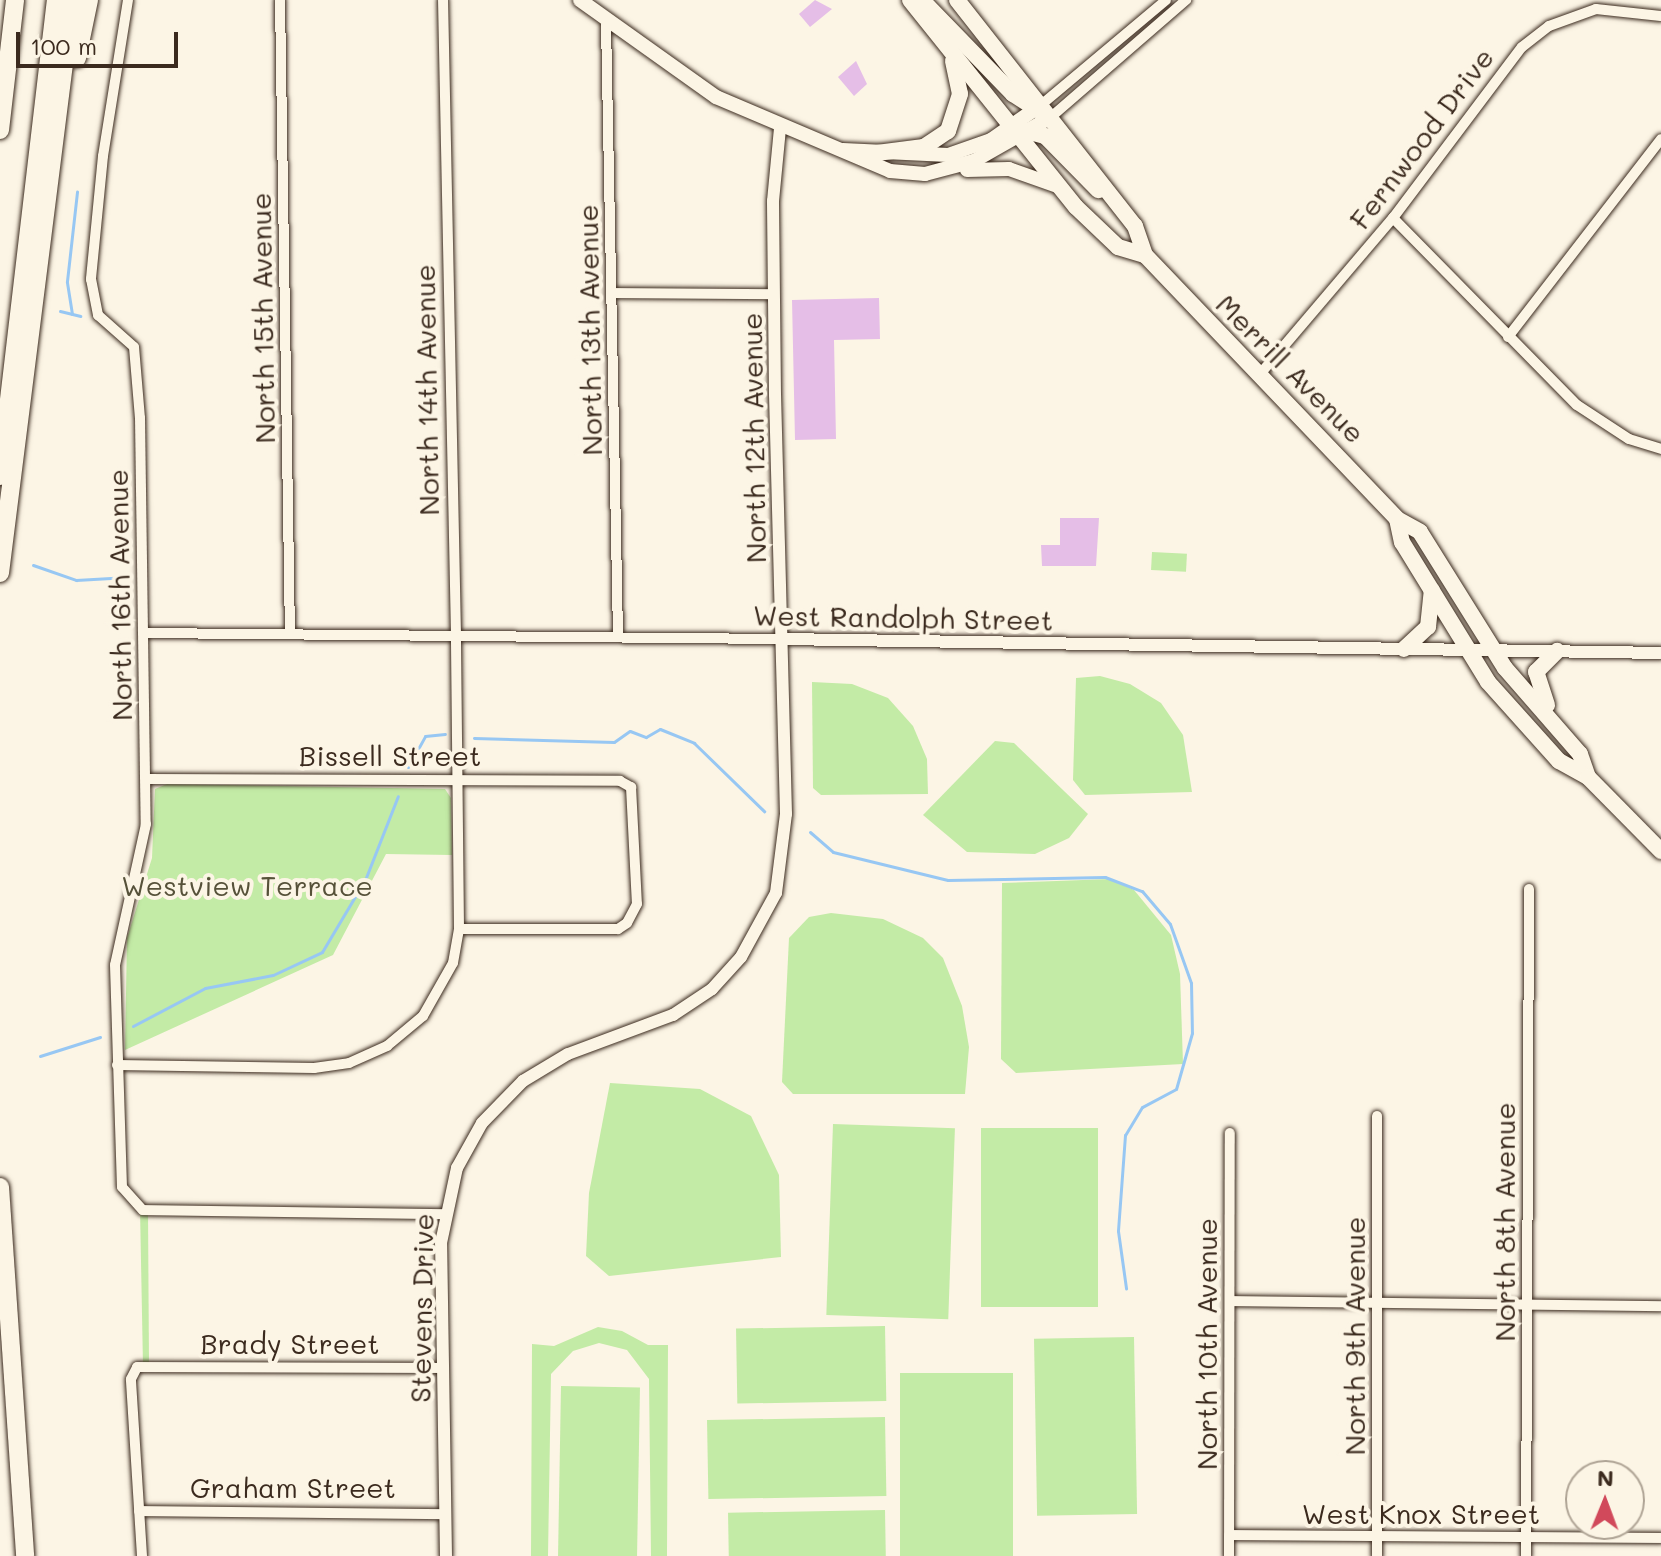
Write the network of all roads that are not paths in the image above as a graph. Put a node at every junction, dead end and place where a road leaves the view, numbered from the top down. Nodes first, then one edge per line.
1 (15, 0) edge
2 (56, 0) edge
3 (72, 0) edge
4 (89, 0) edge
5 (128, 0) edge
6 (280, 0) edge
7 (443, 0) edge
8 (580, 0) edge
9 (910, 0) edge
10 (922, 0) edge
11 (957, 0) edge
12 (1166, 0) edge
13 (1186, 0) edge
14 (1661, 16) edge
15 (606, 22) junction
16 (948, 48) junction
17 (1041, 111) junction
18 (780, 128) junction
19 (0, 130) edge
20 (1021, 132) junction
21 (1661, 139) edge
22 (823, 147) junction
23 (877, 153) junction
24 (939, 172) junction
25 (54, 174) junction
26 (1057, 186) junction
27 (1393, 218) junction
28 (1135, 226) junction
29 (1145, 255) junction
30 (612, 293) junction
31 (774, 294) junction
32 (1508, 337) junction
33 (1261, 373) junction
34 (1661, 449) edge
35 (0, 476) edge
36 (1397, 519) junction
37 (0, 573) edge
38 (1432, 589) junction
39 (144, 633) junction
40 (290, 634) junction
41 (456, 635) junction
42 (618, 636) junction
43 (782, 639) junction
44 (1404, 649) junction
45 (1469, 649) junction
46 (1493, 649) junction
47 (1557, 651) junction
48 (1661, 653) edge
49 (1562, 734) junction
50 (1588, 777) junction
51 (146, 779) junction
52 (457, 779) junction
53 (786, 795) joint
54 (1661, 851) edge
55 (1529, 889) dead end
56 (459, 929) junction
57 (117, 1065) junction
58 (1377, 1116) dead end
59 (1230, 1133) dead end
60 (0, 1187) edge
61 (443, 1214) junction
62 (1230, 1301) junction
63 (1378, 1302) junction
64 (1527, 1304) junction
65 (1661, 1306) edge
66 (443, 1368) junction
67 (139, 1511) junction
68 (445, 1514) junction
69 (1229, 1535) junction
70 (1377, 1536) junction
71 (1526, 1537) junction
72 (1661, 1538) edge
73 (25, 1556) edge
74 (142, 1556) edge
75 (446, 1556) edge
76 (1229, 1556) edge
77 (1377, 1556) edge
78 (1526, 1556) edge

1 - 19 highway
2 - 35 highway
3 - 25 highway
4 - 25 highway
5 - 39 street, North 16th Avenue
6 - 40 street, North 15th Avenue
7 - 41 street, North 14th Avenue
8 - 15 main road
9 - 16 main road, Merrill Avenue
10 - 17 main road
11 - 17 main road
12 - 17 street
13 - 17 street
14 - 27 street, Fernwood Drive
15 - 18 main road
15 - 30 street, North 13th Avenue
16 - 20 main road, Merrill Avenue
16 - 23 main road
17 - 20 main road
17 - 28 main road, Merrill Avenue
18 - 22 main road
18 - 31 street, North 12th Avenue
20 - 23 main road
20 - 24 main road
20 - 26 main road, Merrill Avenue
20 - 28 main road
21 - 32 street
22 - 23 main road
22 - 24 main road
24 - 26 main road
25 - 37 highway
26 - 29 main road, Merrill Avenue
27 - 32 street
27 - 33 street, Fernwood Drive
28 - 29 main road, Merrill Avenue
29 - 33 main road, Merrill Avenue
30 - 31 street
30 - 42 street, North 13th Avenue
31 - 43 street, North 12th Avenue
32 - 34 street
33 - 36 main road, Merrill Avenue
36 - 38 main road, Merrill Avenue
36 - 46 main road, Merrill Avenue
38 - 44 main road
38 - 45 main road, Merrill Avenue
39 - 40 street, West Randolph Street
39 - 51 street, North 16th Avenue
40 - 41 street, West Randolph Street
41 - 42 street, West Randolph Street
41 - 52 street, North 14th Avenue
42 - 43 street, West Randolph Street
43 - 44 street, West Randolph Street
43 - 53 street, North 12th Avenue
44 - 45 street, West Randolph Street
45 - 46 street, West Randolph Street
45 - 50 main road, Merrill Avenue
46 - 47 street, West Randolph Street
46 - 49 main road, Merrill Avenue
47 - 48 street, West Randolph Street
47 - 49 main road
49 - 50 main road, Merrill Avenue
50 - 54 main road, Merrill Avenue
51 - 52 street, Bissell Street
51 - 57 street, North 16th Avenue
52 - 56 street, North 14th Avenue
52 - 56 street, Bissell Street
53 - 61 street, Stevens Drive
55 - 64 street, North 8th Avenue
56 - 57 street, North 14th Avenue
57 - 61 street, North 16th Avenue
58 - 63 street, North 9th Avenue
59 - 62 street, North 10th Avenue
60 - 73 highway
61 - 66 street, Stevens Drive
62 - 63 street
62 - 69 street, North 10th Avenue
63 - 64 street
63 - 70 street, North 9th Avenue
64 - 65 street
64 - 71 street, North 8th Avenue
66 - 67 street, Brady Street
66 - 68 street, Stevens Drive
67 - 68 street, Graham Street
67 - 74 street
68 - 75 street, Stevens Drive
69 - 70 street, West Knox Street
69 - 76 street, North 10th Avenue
70 - 71 street, West Knox Street
70 - 77 street, North 9th Avenue
71 - 72 street, West Knox Street
71 - 78 street, North 8th Avenue

